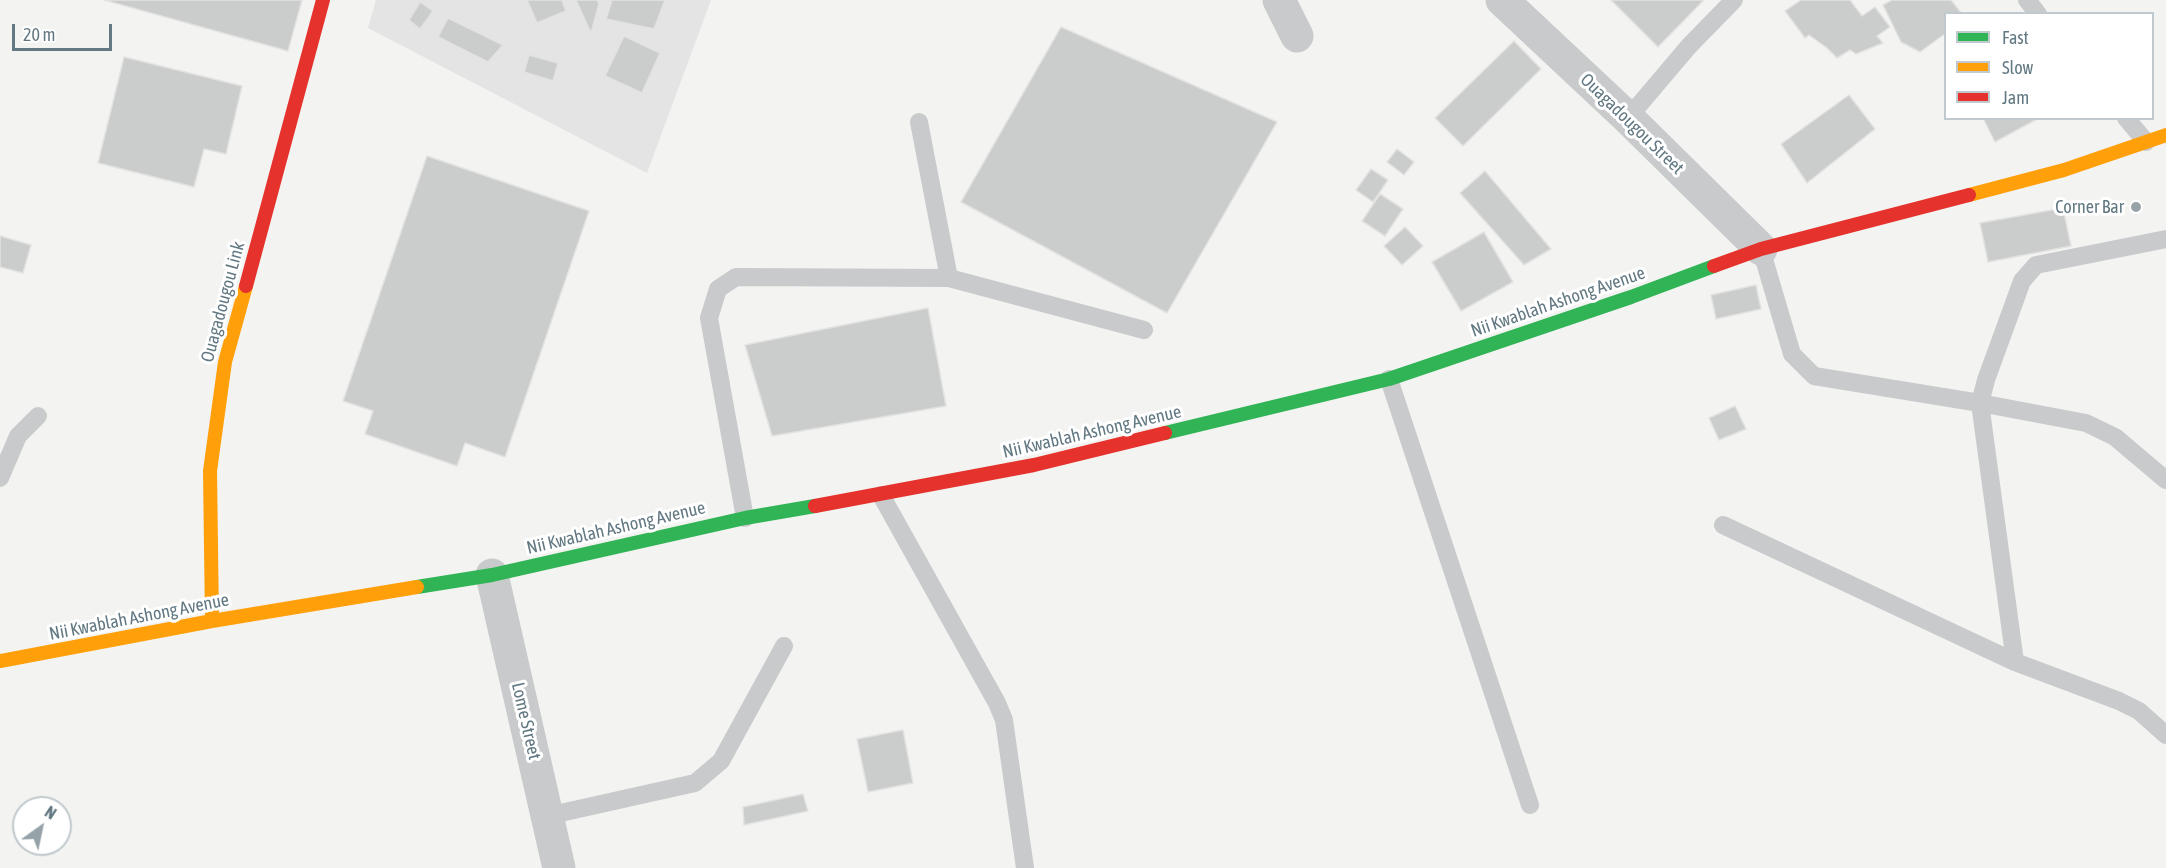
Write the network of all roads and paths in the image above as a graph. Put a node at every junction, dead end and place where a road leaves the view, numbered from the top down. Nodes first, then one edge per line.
1 (323, 0) edge
2 (1279, 0) edge
3 (1502, 0) edge
4 (1734, 0) edge
5 (2027, 0) edge
6 (2036, 12) edge
7 (1297, 36) dead end
8 (1628, 118) junction
9 (2128, 120) edge
10 (919, 122) dead end
11 (2166, 135) edge
12 (2146, 142) junction
13 (2166, 239) edge
14 (1761, 249) junction
15 (949, 278) junction
16 (1144, 330) dead end
17 (1389, 379) junction
18 (1980, 403) junction
19 (38, 416) dead end
20 (0, 478) edge
21 (2166, 480) edge
22 (880, 495) junction
23 (745, 518) junction
24 (1724, 525) dead end
25 (492, 575) junction
26 (212, 621) junction
27 (784, 646) dead end
28 (0, 662) edge
29 (2015, 662) junction
30 (2166, 735) edge
31 (1530, 805) dead end
32 (548, 816) junction
33 (559, 868) edge
34 (1025, 868) edge

1 - 26 street, Ouagadougou Link
2 - 7 street
3 - 8 street, Ouagadougou Street
4 - 8 lane
5 - 6 lane
8 - 14 street, Ouagadougou Street
9 - 12 lane
10 - 15 lane
11 - 12 street, Nii Kwablah Ashong Avenue
12 - 14 street, Nii Kwablah Ashong Avenue
13 - 18 lane
14 - 17 street, Nii Kwablah Ashong Avenue
14 - 18 lane
15 - 16 lane
15 - 23 lane
17 - 22 street, Nii Kwablah Ashong Avenue
17 - 31 lane
18 - 21 lane
18 - 29 lane
19 - 20 lane
22 - 23 street, Nii Kwablah Ashong Avenue
22 - 34 lane
23 - 25 street, Nii Kwablah Ashong Avenue
24 - 29 lane
25 - 26 street, Nii Kwablah Ashong Avenue
25 - 32 street, Lome Street
26 - 28 street, Nii Kwablah Ashong Avenue
27 - 32 lane
29 - 30 lane
32 - 33 street, Lome Street

